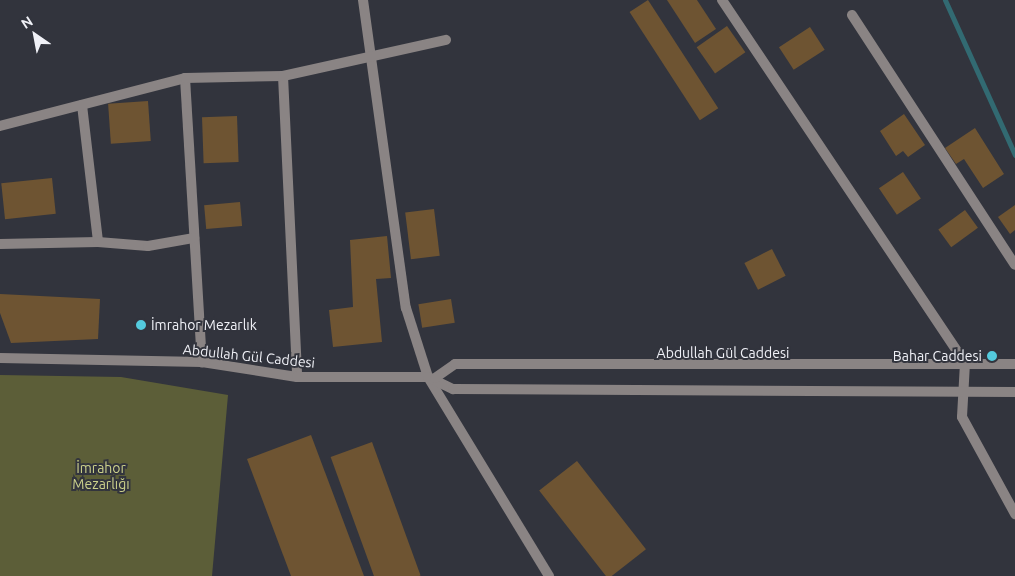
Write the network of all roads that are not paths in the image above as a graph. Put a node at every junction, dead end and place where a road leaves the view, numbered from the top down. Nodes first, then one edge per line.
1 (363, 0) edge
2 (722, 0) edge
3 (852, 15) dead end
4 (446, 40) dead end
5 (374, 58) junction
6 (283, 76) junction
7 (185, 78) junction
8 (82, 105) junction
9 (0, 126) edge
10 (194, 238) junction
11 (98, 242) junction
12 (0, 244) edge
13 (1015, 265) edge
14 (0, 358) edge
15 (202, 362) junction
16 (965, 363) junction
17 (1015, 364) edge
18 (297, 377) junction
19 (431, 377) junction
20 (1015, 392) edge
21 (964, 393) junction
22 (1015, 514) edge
23 (549, 576) edge

1 - 5 street
2 - 16 street
3 - 13 street
4 - 5 street
5 - 6 street
5 - 19 street
6 - 7 street
6 - 18 street
7 - 8 street
7 - 10 street
8 - 9 street
8 - 11 street
10 - 11 street
10 - 15 street
11 - 12 street
14 - 15 street, Abdullah Gül Caddesi
15 - 18 street, Abdullah Gül Caddesi
16 - 17 street, Abdullah Gül Caddesi
16 - 19 street, Abdullah Gül Caddesi
16 - 21 street
18 - 19 street, Abdullah Gül Caddesi
19 - 21 street, Abdullah Gül Caddesi
19 - 23 street
20 - 21 street, Abdullah Gül Caddesi
21 - 22 street

